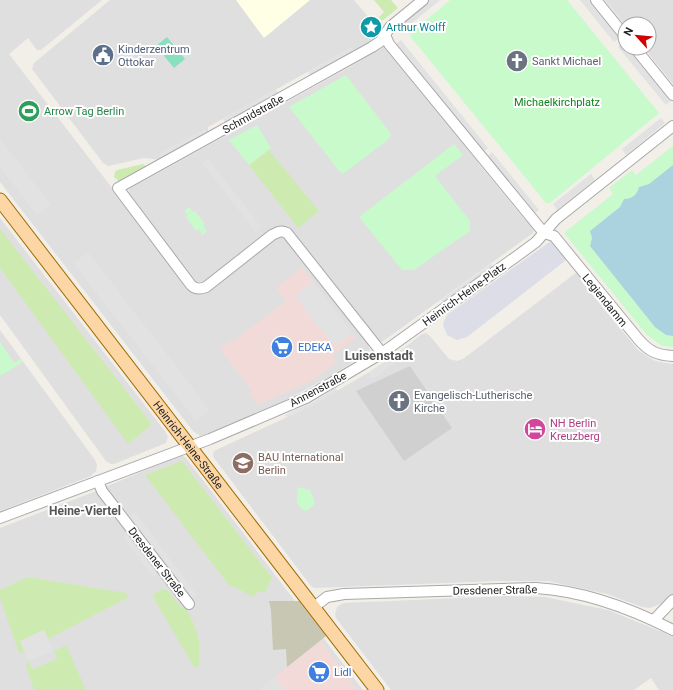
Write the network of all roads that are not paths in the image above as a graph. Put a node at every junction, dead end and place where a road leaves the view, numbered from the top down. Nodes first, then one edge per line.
1 (596, 0) edge
2 (421, 1) edge
3 (617, 26) edge
4 (385, 35) junction
5 (641, 56) edge
6 (673, 95) edge
7 (673, 126) edge
8 (0, 200) edge
9 (544, 233) junction
10 (382, 353) junction
11 (673, 356) edge
12 (191, 446) junction
13 (98, 481) junction
14 (0, 518) edge
15 (673, 600) edge
16 (189, 604) dead end
17 (314, 607) junction
18 (654, 620) junction
19 (673, 630) edge
20 (377, 690) edge

1 - 3 street
2 - 4 street
4 - 9 street
4 - 10 street, Schmidstraße
5 - 6 street
7 - 9 street
8 - 12 main road, Heinrich-Heine-Straße
9 - 10 street, Heinrich-Heine-Platz
9 - 11 street, Legiendamm
10 - 12 street, Annenstraße
12 - 13 street, Annenstraße
12 - 17 main road, Heinrich-Heine-Straße
13 - 14 street, Annenstraße
13 - 16 street, Dresdener Straße
15 - 18 street
17 - 18 street, Dresdener Straße
17 - 20 main road, Heinrich-Heine-Straße
18 - 19 street, Dresdener Straße

